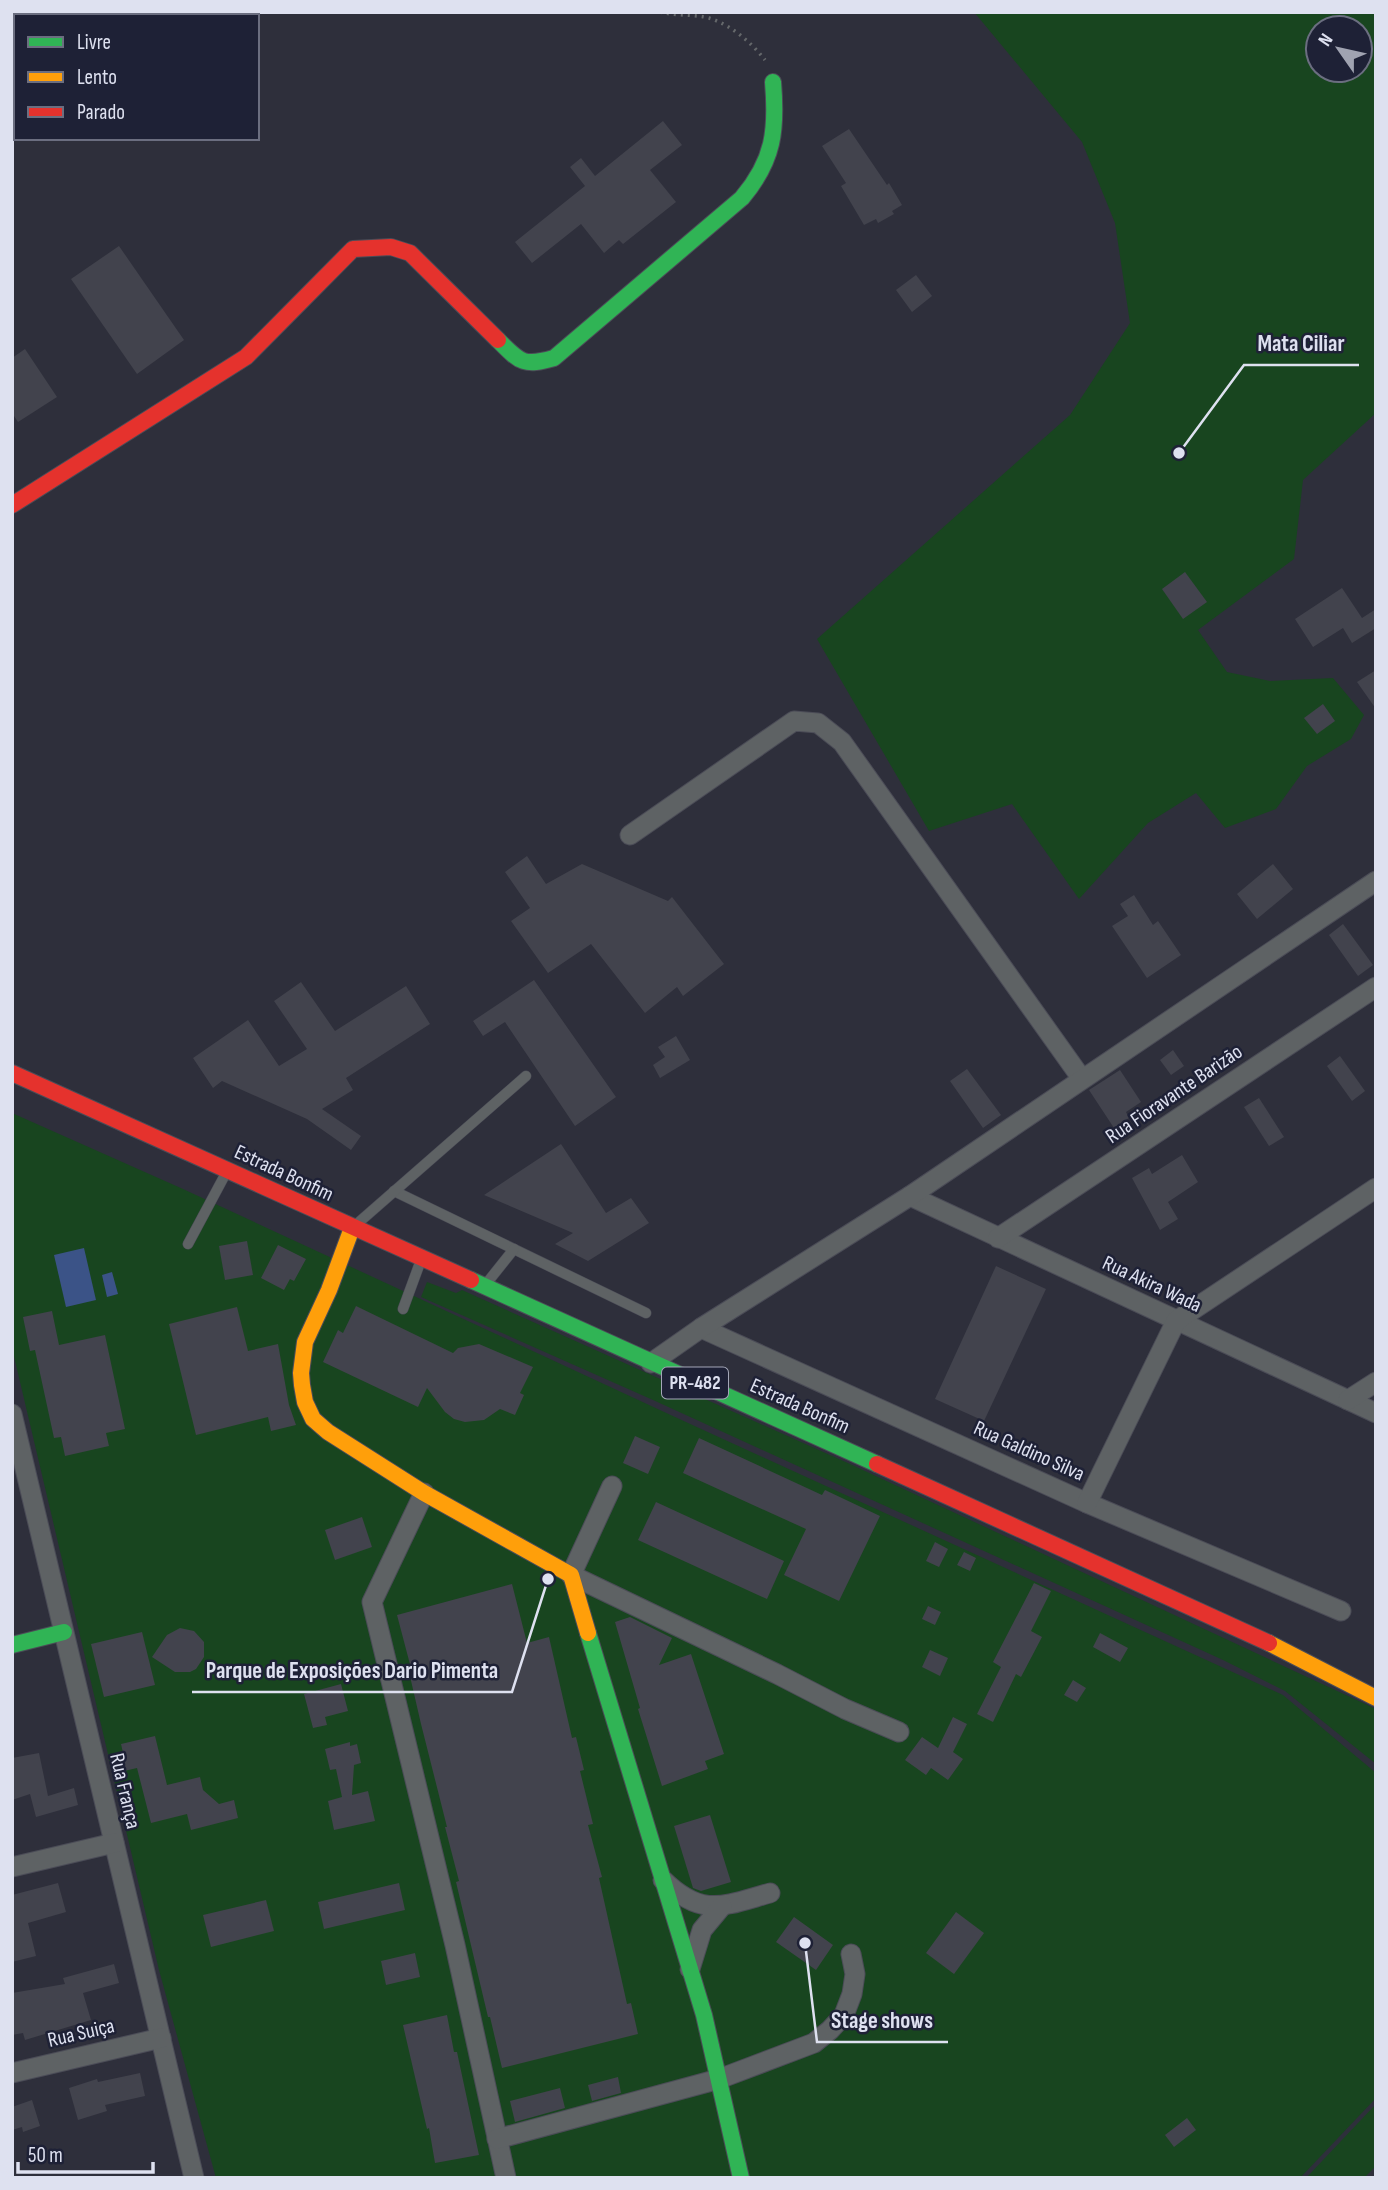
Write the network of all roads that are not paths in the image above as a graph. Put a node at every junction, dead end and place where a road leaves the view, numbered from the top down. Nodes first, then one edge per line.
1 (773, 82) road end
2 (12, 505) edge
3 (630, 835) dead end
4 (1376, 881) edge
5 (1376, 987) edge
6 (12, 1073) edge
7 (526, 1076) dead end
8 (1082, 1079) junction
9 (228, 1170) junction
10 (1376, 1188) edge
11 (394, 1191) junction
12 (910, 1196) junction
13 (352, 1228) junction
14 (998, 1238) junction
15 (188, 1244) dead end
16 (514, 1249) junction
17 (421, 1259) junction
18 (483, 1287) junction
19 (403, 1309) dead end
20 (646, 1314) dead end
21 (1176, 1321) junction
22 (701, 1328) junction
23 (650, 1363) junction
24 (1376, 1382) edge
25 (1348, 1400) junction
26 (1376, 1413) edge
27 (12, 1414) edge
28 (15, 1435) edge
29 (612, 1486) dead end
30 (424, 1493) junction
31 (1087, 1503) junction
32 (571, 1575) junction
33 (1341, 1611) dead end
34 (64, 1632) junction
35 (12, 1645) edge
36 (1376, 1698) edge
37 (899, 1732) dead end
38 (114, 1843) junction
39 (12, 1867) edge
40 (662, 1880) junction
41 (770, 1893) dead end
42 (722, 1906) junction
43 (851, 1954) dead end
44 (690, 1969) junction
45 (161, 2038) junction
46 (12, 2073) edge
47 (719, 2079) junction
48 (497, 2139) junction
49 (194, 2178) edge
50 (506, 2178) edge
51 (741, 2178) edge

1 - 2 street
3 - 8 street
4 - 8 street
5 - 14 street, Rua Fioravante Barizão
6 - 9 street, Estrada Bonfim / PR-482
7 - 11 lane
8 - 12 street
9 - 13 street, Estrada Bonfim / PR-482
9 - 15 lane
10 - 21 street
11 - 13 lane
11 - 16 lane
12 - 14 street, Rua Akira Wada
12 - 22 street
13 - 17 street, Estrada Bonfim / PR-482
13 - 30 street
14 - 21 street, Rua Akira Wada
16 - 18 lane
16 - 20 lane
17 - 18 street, Estrada Bonfim / PR-482
17 - 19 lane
18 - 23 street, Estrada Bonfim / PR-482
21 - 25 street, Rua Akira Wada
21 - 31 street
22 - 23 street
22 - 31 street, Rua Galdino Silva
23 - 36 street, Estrada Bonfim / PR-482
24 - 25 street
25 - 26 street, Rua Akira Wada
27 - 28 street, Rua França
28 - 34 street, Rua França
29 - 32 street
30 - 32 street
30 - 48 street
31 - 33 street, Rua Galdino Silva
32 - 37 street
32 - 40 street
34 - 35 street
34 - 38 street, Rua França
38 - 39 street
38 - 45 street, Rua França
40 - 42 street
40 - 44 street
41 - 42 street
42 - 44 street
43 - 47 street
44 - 47 street
45 - 46 street, Rua Suiça
45 - 49 street, Rua França
47 - 48 street
47 - 51 street
48 - 50 street

